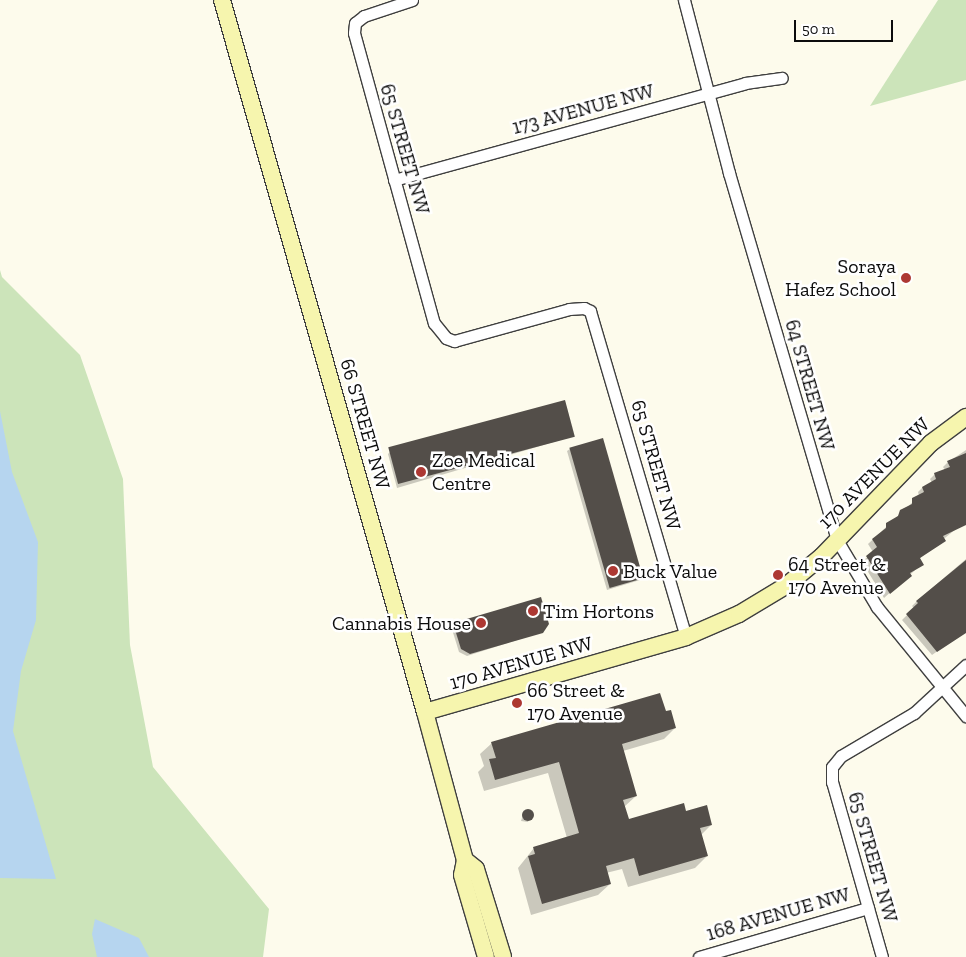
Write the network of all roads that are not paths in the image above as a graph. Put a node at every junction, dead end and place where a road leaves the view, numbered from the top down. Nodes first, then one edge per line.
1 (222, 0) edge
2 (412, 0) edge
3 (684, 0) edge
4 (782, 78) dead end
5 (710, 93) junction
6 (394, 180) junction
7 (966, 417) edge
8 (836, 540) junction
9 (686, 637) junction
10 (966, 665) edge
11 (943, 688) junction
12 (425, 712) junction
13 (966, 716) edge
14 (465, 860) junction
15 (868, 908) junction
16 (486, 957) edge
17 (502, 957) edge
18 (699, 957) edge
19 (882, 957) edge

1 - 12 main road, 66 STREET NW
2 - 6 street, 65 STREET NW
3 - 5 street, 64 STREET NW
4 - 5 street, 173 AVENUE NW
5 - 6 street, 173 AVENUE NW
5 - 8 street, 64 STREET NW
6 - 9 street, 65 STREET NW
7 - 8 main road, 170 AVENUE NW
8 - 9 main road, 170 AVENUE NW
8 - 11 street, 64 STREET NW
9 - 12 main road, 170 AVENUE NW
10 - 11 street
11 - 13 street, 64 STREET NW
11 - 15 street, 65 STREET NW
12 - 14 main road, 66 STREET NW
14 - 16 main road, 66 STREET NW
14 - 17 main road, 66 STREET NW
15 - 18 street, 168 AVENUE NW
15 - 19 street, 65 STREET NW

